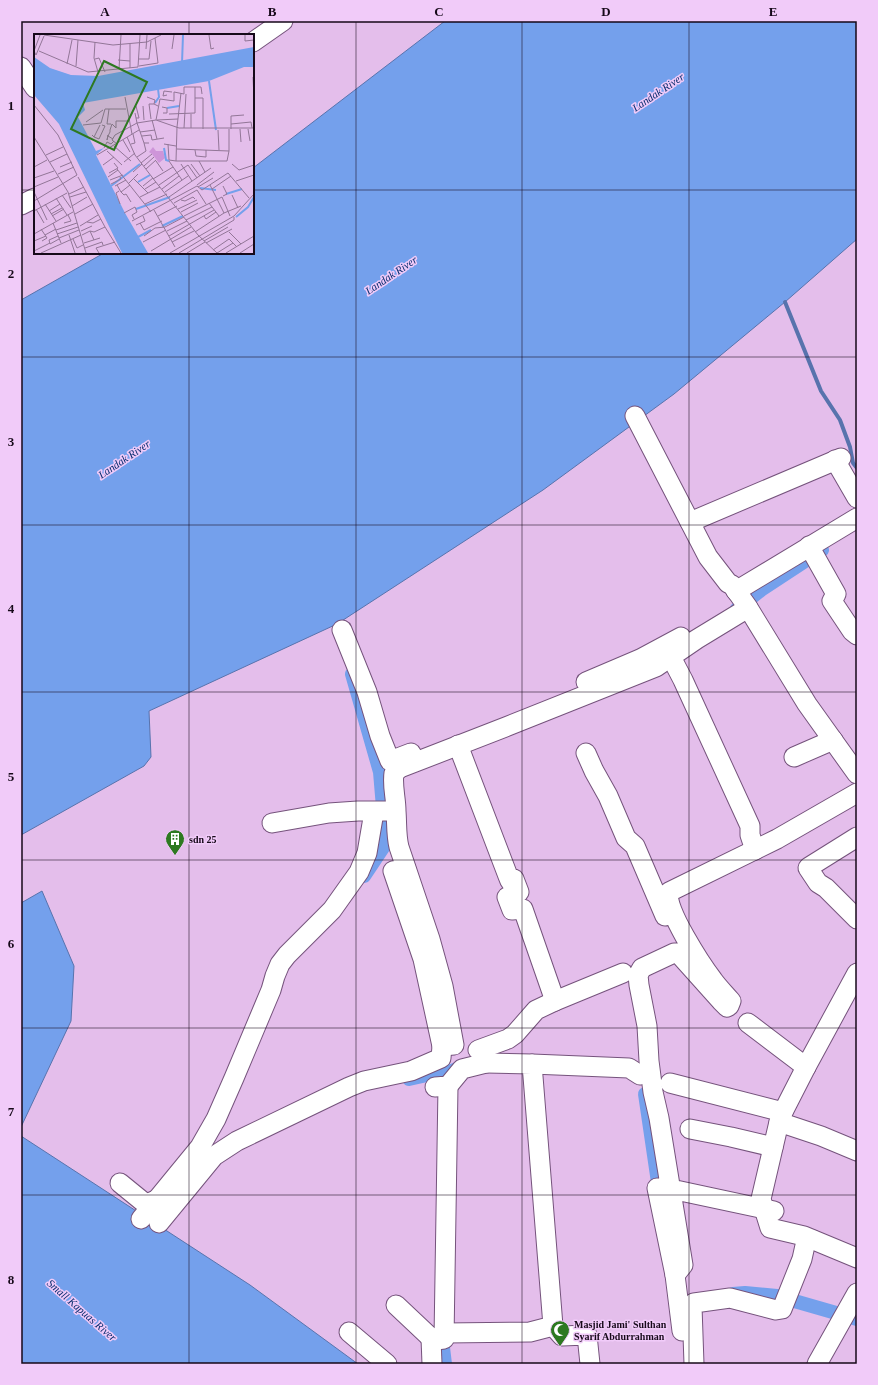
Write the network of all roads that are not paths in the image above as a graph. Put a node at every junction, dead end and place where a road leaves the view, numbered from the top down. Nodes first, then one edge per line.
1 (283, 21) edge
2 (254, 41) edge
3 (21, 67) edge
4 (34, 86) edge
5 (34, 198) edge
6 (21, 205) edge
7 (635, 416) dead end
8 (857, 498) edge
9 (857, 518) edge
10 (690, 522) junction
11 (809, 546) junction
12 (743, 600) junction
13 (716, 622) junction
14 (342, 630) dead end
15 (857, 635) edge
16 (668, 660) junction
17 (582, 690) junction
18 (506, 721) junction
19 (833, 740) junction
20 (458, 745) junction
21 (586, 753) dead end
22 (794, 757) dead end
23 (392, 767) junction
24 (857, 774) edge
25 (857, 793) edge
26 (396, 811) junction
27 (374, 812) junction
28 (272, 823) dead end
29 (857, 838) edge
30 (755, 850) junction
31 (857, 919) edge
32 (676, 925) junction
33 (623, 973) dead end
34 (857, 973) edge
35 (555, 1001) junction
36 (748, 1023) dead end
37 (482, 1053) junction
38 (532, 1064) junction
39 (806, 1067) junction
40 (640, 1075) dead end
41 (670, 1083) dead end
42 (781, 1117) junction
43 (690, 1129) dead end
44 (773, 1147) junction
45 (857, 1151) edge
46 (120, 1183) dead end
47 (671, 1189) junction
48 (156, 1200) junction
49 (770, 1211) junction
50 (813, 1240) junction
51 (857, 1258) edge
52 (396, 1305) dead end
53 (852, 1311) edge
54 (553, 1326) junction
55 (349, 1332) dead end
56 (439, 1338) junction
57 (694, 1360) edge
58 (387, 1364) edge
59 (432, 1364) edge
60 (590, 1364) edge
61 (817, 1364) edge

1 - 2 street
3 - 4 street
5 - 6 street
7 - 10 street
8 - 10 street
9 - 11 street
10 - 12 street
11 - 12 street
11 - 15 street
12 - 13 street
12 - 19 street
13 - 16 street
13 - 17 street
14 - 23 street
16 - 17 street
16 - 30 street
17 - 18 street
18 - 20 street
18 - 23 street
19 - 22 street
19 - 24 street
20 - 23 street
20 - 35 street
21 - 32 street
23 - 26 street
25 - 30 street
26 - 27 street
26 - 48 street
27 - 28 street
27 - 48 street
29 - 31 street
30 - 32 street
32 - 47 street
33 - 35 street
34 - 39 street
35 - 37 street
36 - 39 street
37 - 38 street
37 - 56 street
38 - 40 street
38 - 54 street
39 - 42 street
41 - 42 street
42 - 44 street
42 - 45 street
43 - 44 street
44 - 49 street
46 - 48 street
47 - 49 street
47 - 57 street
49 - 50 street
50 - 51 street
50 - 57 street
52 - 56 street
53 - 61 street
54 - 56 street
54 - 60 street
55 - 58 street
56 - 59 street

